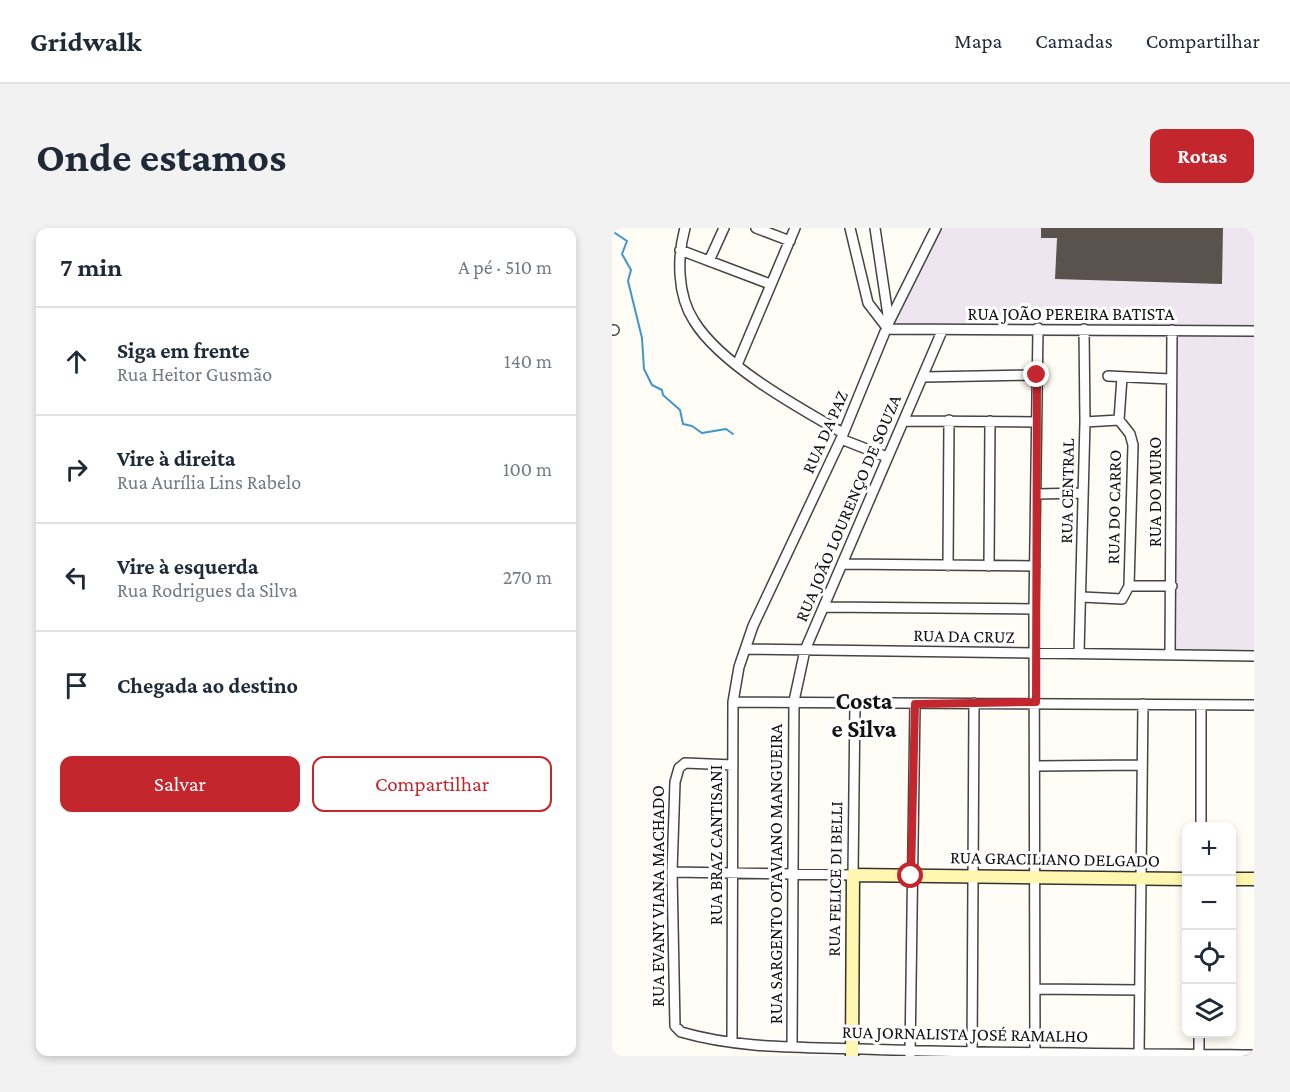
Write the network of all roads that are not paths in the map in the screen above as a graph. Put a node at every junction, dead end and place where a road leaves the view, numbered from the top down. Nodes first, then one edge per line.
1 (685, 228) edge
2 (724, 228) edge
3 (756, 228) edge
4 (795, 228) edge
5 (850, 228) edge
6 (875, 228) edge
7 (936, 228) edge
8 (790, 241) junction
9 (680, 250) junction
10 (709, 261) junction
11 (770, 284) junction
12 (889, 326) junction
13 (1038, 328) junction
14 (1084, 329) junction
15 (1172, 330) junction
16 (942, 331) junction
17 (1254, 331) edge
18 (737, 366) junction
19 (1037, 375) junction
20 (924, 376) junction
21 (1108, 376) dead end
22 (1122, 377) junction
23 (1171, 379) junction
24 (949, 420) junction
25 (990, 420) junction
26 (1119, 420) junction
27 (904, 421) junction
28 (1036, 422) junction
29 (1085, 422) junction
30 (842, 436) junction
31 (887, 456) junction
32 (1082, 493) junction
33 (1037, 494) junction
34 (842, 564) junction
35 (948, 566) junction
36 (989, 566) junction
37 (1035, 566) junction
38 (1129, 586) junction
39 (1172, 586) junction
40 (1082, 597) junction
41 (824, 607) junction
42 (1034, 609) junction
43 (745, 649) junction
44 (805, 650) junction
45 (1035, 653) junction
46 (1079, 653) junction
47 (1170, 655) junction
48 (1254, 656) edge
49 (733, 702) junction
50 (794, 702) junction
51 (1036, 702) junction
52 (855, 703) junction
53 (974, 703) junction
54 (915, 704) junction
55 (1143, 704) junction
56 (1201, 705) junction
57 (1254, 705) edge
58 (733, 765) junction
59 (1142, 765) junction
60 (1037, 766) junction
61 (1201, 822) edge
62 (672, 872) junction
63 (733, 872) junction
64 (793, 874) junction
65 (853, 874) junction
66 (911, 876) junction
67 (973, 876) junction
68 (1036, 878) junction
69 (1141, 879) junction
70 (1182, 879) edge
71 (1236, 879) edge
72 (1254, 879) edge
73 (1035, 989) junction
74 (1140, 990) junction
75 (677, 1029) joint
76 (1199, 1038) edge
77 (732, 1042) junction
78 (792, 1047) junction
79 (852, 1052) edge
80 (910, 1053) edge
81 (972, 1054) edge
82 (1035, 1055) edge
83 (1139, 1055) edge
84 (1199, 1055) edge
85 (1254, 1055) edge

1 - 9 street
2 - 10 street
3 - 8 street
4 - 8 street
5 - 12 street
6 - 12 street
7 - 12 street, RUA DA PAZ
8 - 11 street
9 - 10 street
9 - 18 street
10 - 11 street
11 - 18 street
12 - 16 street, RUA JOÃO PEREIRA BATISTA
12 - 30 street, RUA DA PAZ
13 - 14 street, RUA JOÃO PEREIRA BATISTA
13 - 16 street, RUA JOÃO PEREIRA BATISTA
13 - 19 street
14 - 15 street, RUA JOÃO PEREIRA BATISTA
14 - 29 street, RUA CENTRAL
15 - 17 street, RUA JOÃO PEREIRA BATISTA
15 - 23 street, RUA DO MURO
16 - 20 street, RUA JOÃO LOURENÇO DE SOUZA
18 - 30 street
19 - 20 street
19 - 28 street
20 - 27 street, RUA JOÃO LOURENÇO DE SOUZA
21 - 22 street
22 - 23 street
22 - 26 street
23 - 39 street, RUA DO MURO
24 - 25 street
24 - 27 street
24 - 35 street
25 - 28 street
25 - 36 street
26 - 29 street
26 - 38 street, RUA DO CARRO
27 - 31 street, RUA JOÃO LOURENÇO DE SOUZA
28 - 33 street
29 - 32 street, RUA CENTRAL
30 - 31 street
30 - 43 street, RUA DA PAZ
31 - 34 street, RUA JOÃO LOURENÇO DE SOUZA
32 - 33 street
32 - 40 street, RUA CENTRAL
33 - 37 street
34 - 35 street
34 - 41 street, RUA JOÃO LOURENÇO DE SOUZA
35 - 36 street
36 - 37 street
37 - 42 street
38 - 39 street
38 - 40 street, RUA DO CARRO
39 - 47 street, RUA DO MURO
40 - 46 street, RUA CENTRAL
41 - 42 street
41 - 44 street, RUA JOÃO LOURENÇO DE SOUZA
42 - 45 street
43 - 44 street, RUA DA CRUZ
43 - 49 street, RUA BRAZ CANTISANI
44 - 45 street, RUA DA CRUZ
44 - 50 street, RUA JOÃO LOURENÇO DE SOUZA
45 - 46 street, RUA DA CRUZ
45 - 51 street
46 - 47 street, RUA DA CRUZ
47 - 48 street, RUA DA CRUZ
49 - 50 street
49 - 58 street, RUA BRAZ CANTISANI
50 - 52 street
50 - 64 street, RUA SARGENTO OTAVIANO MANGUEIRA
51 - 53 street
51 - 55 street
51 - 60 street
52 - 54 street
52 - 65 street, RUA FELICE DI BELLI
53 - 54 street
53 - 67 street
54 - 66 street
55 - 56 street
55 - 59 street
56 - 57 street
56 - 61 street
58 - 62 street, RUA EVANY VIANA MACHADO
58 - 63 street, RUA BRAZ CANTISANI
59 - 60 street
59 - 69 street
60 - 68 street
62 - 63 street, RUA GRACILIANO DELGADO
62 - 75 street, RUA EVANY VIANA MACHADO
63 - 64 street, RUA GRACILIANO DELGADO
63 - 77 street, RUA BRAZ CANTISANI
64 - 65 street, RUA GRACILIANO DELGADO
64 - 78 street, RUA SARGENTO OTAVIANO MANGUEIRA
65 - 66 street, RUA GRACILIANO DELGADO
65 - 79 street, RUA FELICE DI BELLI
66 - 67 street, RUA GRACILIANO DELGADO
66 - 80 street
67 - 68 street, RUA GRACILIANO DELGADO
67 - 81 street
68 - 69 street, RUA GRACILIANO DELGADO
68 - 73 street
69 - 70 street, RUA GRACILIANO DELGADO
69 - 74 street
71 - 72 street
73 - 74 street
73 - 82 street
74 - 83 street
75 - 77 street, RUA JORNALISTA JOSÉ RAMALHO
76 - 84 street
77 - 78 street, RUA JORNALISTA JOSÉ RAMALHO
78 - 79 street, RUA JORNALISTA JOSÉ RAMALHO
79 - 80 street, RUA JORNALISTA JOSÉ RAMALHO
80 - 81 street, RUA JORNALISTA JOSÉ RAMALHO
81 - 82 street, RUA JORNALISTA JOSÉ RAMALHO
82 - 83 street, RUA JORNALISTA JOSÉ RAMALHO
83 - 84 street, RUA JORNALISTA JOSÉ RAMALHO
84 - 85 street, RUA JORNALISTA JOSÉ RAMALHO

